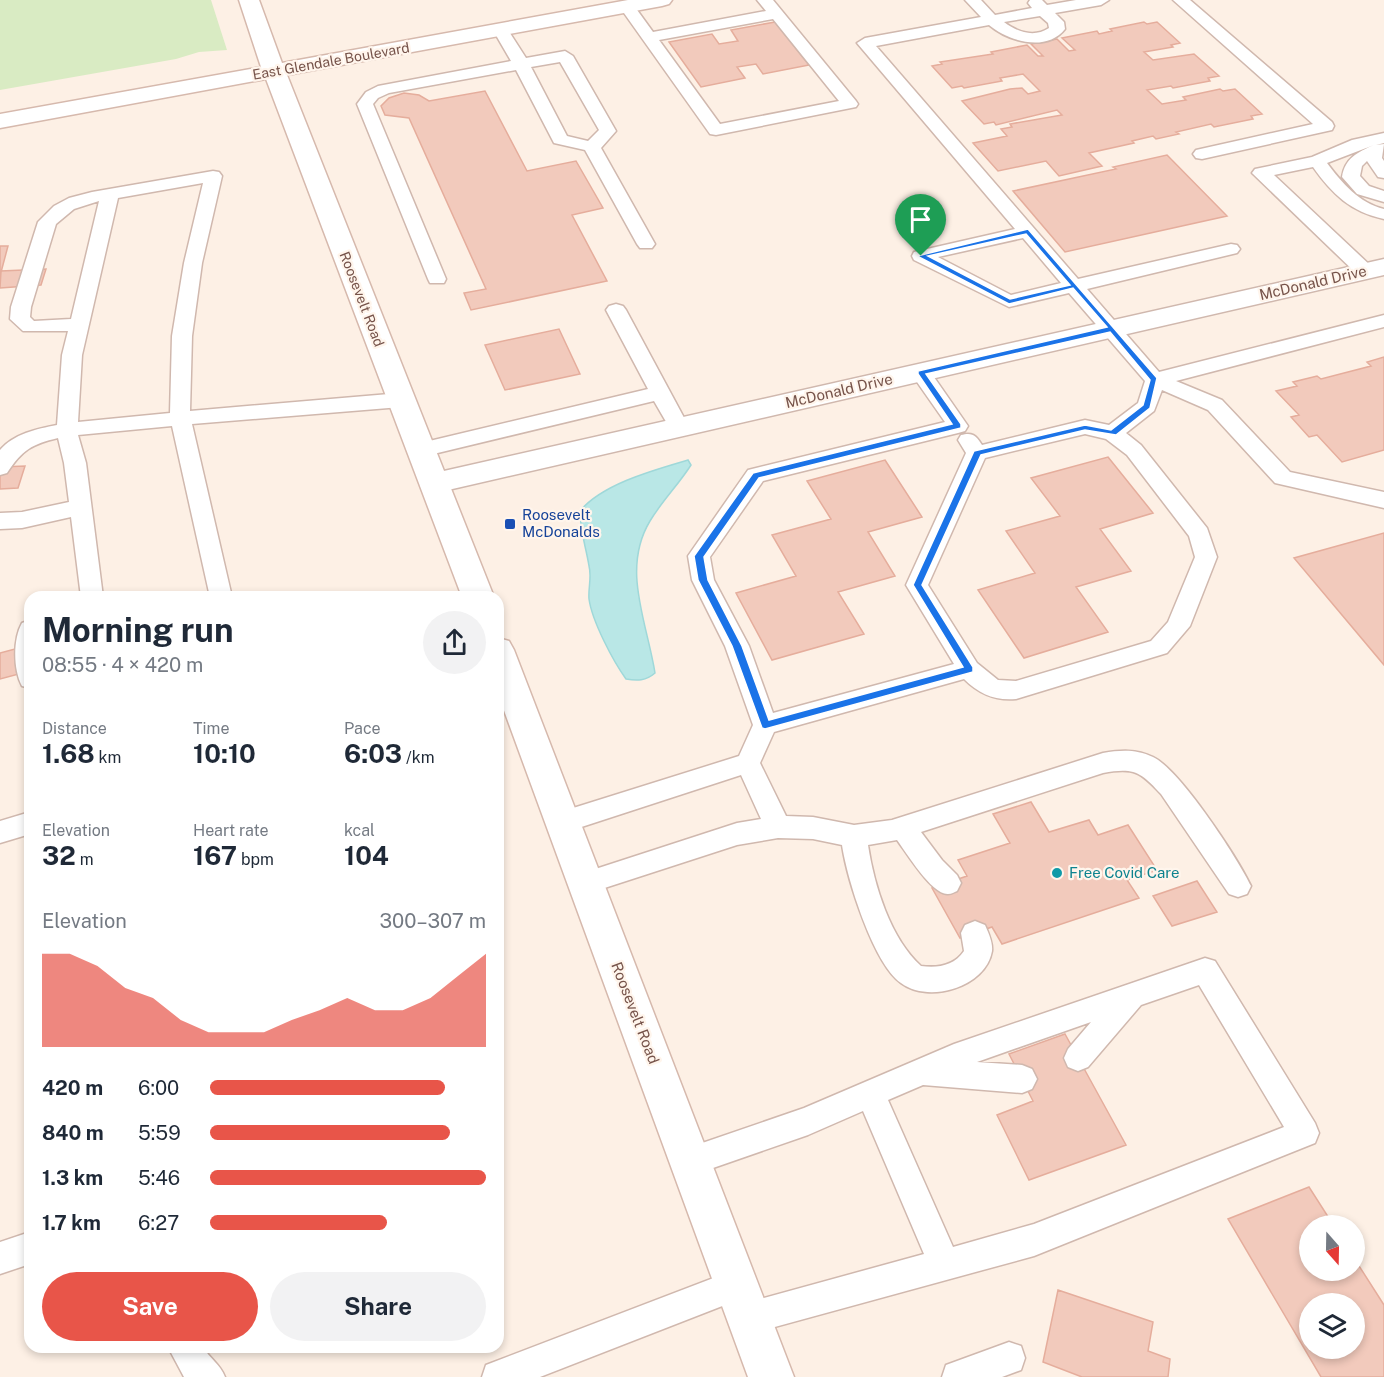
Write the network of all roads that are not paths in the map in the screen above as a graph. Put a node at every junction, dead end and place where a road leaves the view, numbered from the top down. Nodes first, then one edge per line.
1 (249, 0) edge
2 (662, 0) edge
3 (765, 0) edge
4 (973, 0) edge
5 (1101, 0) edge
6 (1181, 0) edge
7 (1038, 5) edge
8 (627, 6) junction
9 (776, 14) junction
10 (992, 20) junction
11 (501, 30) junction
12 (649, 37) junction
13 (521, 64) junction
14 (274, 71) junction
15 (0, 121) edge
16 (1381, 145) edge
17 (592, 147) junction
18 (1357, 153) junction
19 (1202, 154) dead end
20 (1317, 161) junction
21 (1384, 173) edge
22 (110, 194) junction
23 (1384, 196) edge
24 (1384, 214) edge
25 (1028, 231) junction
26 (646, 244) dead end
27 (1231, 249) dead end
28 (1375, 269) edge
29 (437, 279) dead end
30 (1075, 286) junction
31 (616, 310) dead end
32 (1384, 321) edge
33 (79, 325) junction
34 (1112, 329) junction
35 (920, 372) junction
36 (1155, 380) junction
37 (660, 393) junction
38 (401, 400) junction
39 (180, 418) junction
40 (958, 426) junction
41 (679, 427) junction
42 (66, 431) junction
43 (1113, 433) junction
44 (421, 450) junction
45 (977, 453) junction
46 (0, 468) edge
47 (435, 483) junction
48 (1384, 500) edge
49 (81, 507) junction
50 (0, 521) edge
51 (91, 591) edge
52 (220, 591) edge
53 (476, 591) edge
54 (504, 666) edge
55 (969, 669) junction
56 (765, 725) junction
57 (748, 764) junction
58 (563, 822) junction
59 (24, 825) edge
60 (778, 827) junction
61 (902, 827) junction
62 (0, 832) edge
63 (854, 836) junction
64 (586, 883) junction
65 (948, 883) dead end
66 (1238, 886) dead end
67 (975, 933) dead end
68 (1132, 996) junction
69 (1078, 1058) dead end
70 (921, 1072) junction
71 (1022, 1079) dead end
72 (870, 1094) junction
73 (690, 1161) junction
74 (24, 1250) edge
75 (0, 1258) edge
76 (945, 1264) junction
77 (743, 1301) junction
78 (188, 1353) edge
79 (1009, 1358) dead end
80 (209, 1377) edge
81 (498, 1377) edge
82 (771, 1377) edge
83 (958, 1377) edge

1 - 14 street, Roosevelt Road
2 - 8 street, East Glendale Boulevard
3 - 9 lane
4 - 10 lane
5 - 7 lane
6 - 19 lane
7 - 10 lane
7 - 10 lane
8 - 11 street, East Glendale Boulevard
8 - 12 lane
9 - 12 lane
9 - 12 lane
10 - 25 lane
11 - 13 lane
11 - 14 street, East Glendale Boulevard
13 - 17 lane
13 - 17 lane
13 - 29 lane
14 - 15 street, East Glendale Boulevard
14 - 38 street, Roosevelt Road
16 - 18 lane
16 - 21 lane
17 - 26 lane
18 - 20 lane
18 - 23 lane
20 - 24 lane
20 - 28 lane
22 - 33 lane
22 - 33 lane
22 - 39 lane
25 - 30 lane
25 - 30 lane
27 - 30 lane
28 - 34 street, McDonald Drive
30 - 34 lane
31 - 37 lane
32 - 36 lane
33 - 42 lane
34 - 35 street, McDonald Drive
34 - 36 lane
35 - 40 lane
35 - 41 street, McDonald Drive
36 - 43 lane
36 - 48 lane
37 - 41 lane
37 - 44 lane
38 - 39 lane
38 - 44 street, Roosevelt Road
39 - 42 lane
39 - 52 lane
40 - 45 lane
40 - 56 lane
41 - 47 street, McDonald Drive
42 - 46 lane
42 - 49 lane
43 - 45 lane
43 - 55 lane
44 - 47 street, Roosevelt Road
45 - 55 lane
47 - 53 street, Roosevelt Road
49 - 50 lane
49 - 51 lane
54 - 58 street, Roosevelt Road
55 - 56 lane
56 - 57 lane
57 - 58 lane
57 - 60 lane
58 - 64 street, Roosevelt Road
59 - 62 lane
60 - 63 lane
60 - 64 lane
61 - 63 lane
61 - 65 lane
61 - 66 lane
63 - 67 lane
64 - 73 street, Roosevelt Road
68 - 69 lane
68 - 70 lane
68 - 76 lane
70 - 71 lane
70 - 72 lane
72 - 73 lane
72 - 76 lane
73 - 77 street, Roosevelt Road
74 - 75 lane
76 - 77 lane
77 - 81 lane
77 - 82 street, Roosevelt Road
78 - 80 lane
79 - 83 lane

